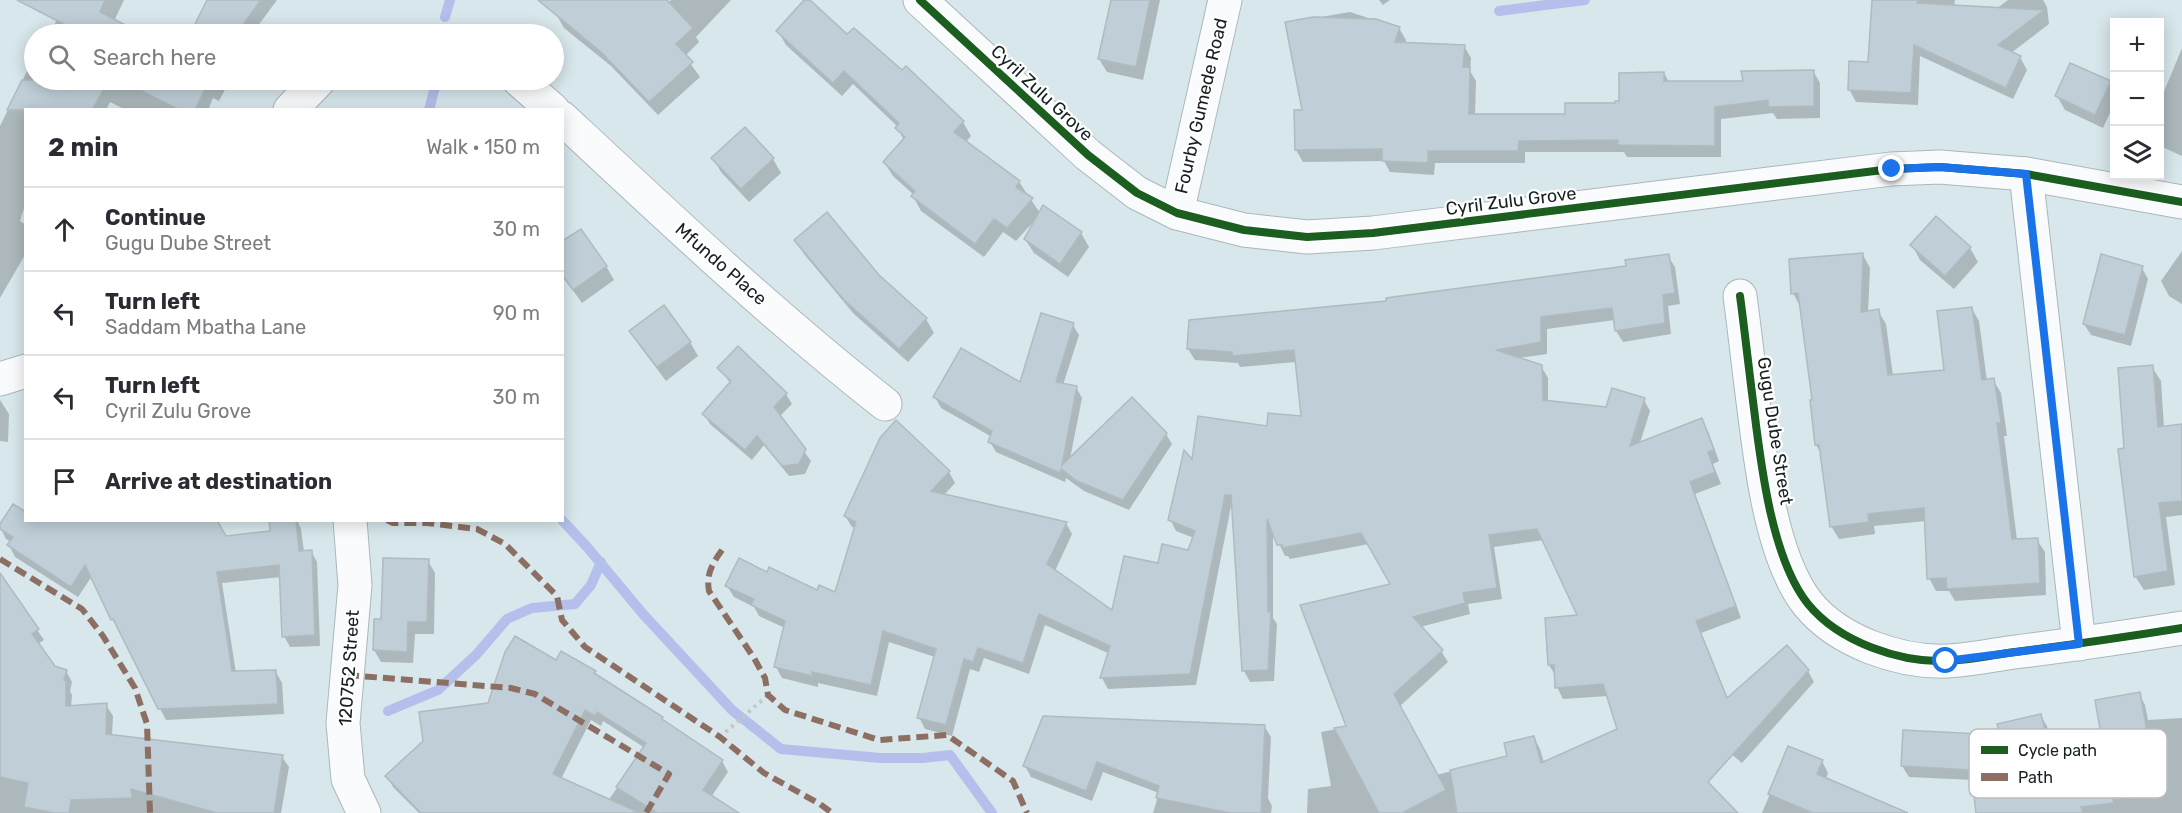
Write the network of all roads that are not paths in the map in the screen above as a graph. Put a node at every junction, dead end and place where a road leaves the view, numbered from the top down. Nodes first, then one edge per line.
1 (920, 0) edge
2 (1225, 0) edge
3 (309, 90) edge
4 (530, 90) edge
5 (292, 108) edge
6 (551, 108) edge
7 (564, 120) edge
8 (2026, 174) junction
9 (2182, 202) edge
10 (1177, 213) junction
11 (1740, 296) dead end
12 (24, 372) edge
13 (0, 379) edge
14 (885, 404) dead end
15 (350, 522) edge
16 (2182, 628) edge
17 (2079, 644) junction
18 (364, 813) edge

1 - 10 street, Cyril Zulu Grove
2 - 10 street, Fourby Gumede Road
3 - 5 street
4 - 6 street
7 - 14 street, Mfundo Place
8 - 9 street, Cyril Zulu Grove
8 - 10 street, Cyril Zulu Grove
8 - 17 street
11 - 17 street, Gugu Dube Street
12 - 13 street
15 - 18 street, 120752 Street
16 - 17 street, Gugu Dube Street

